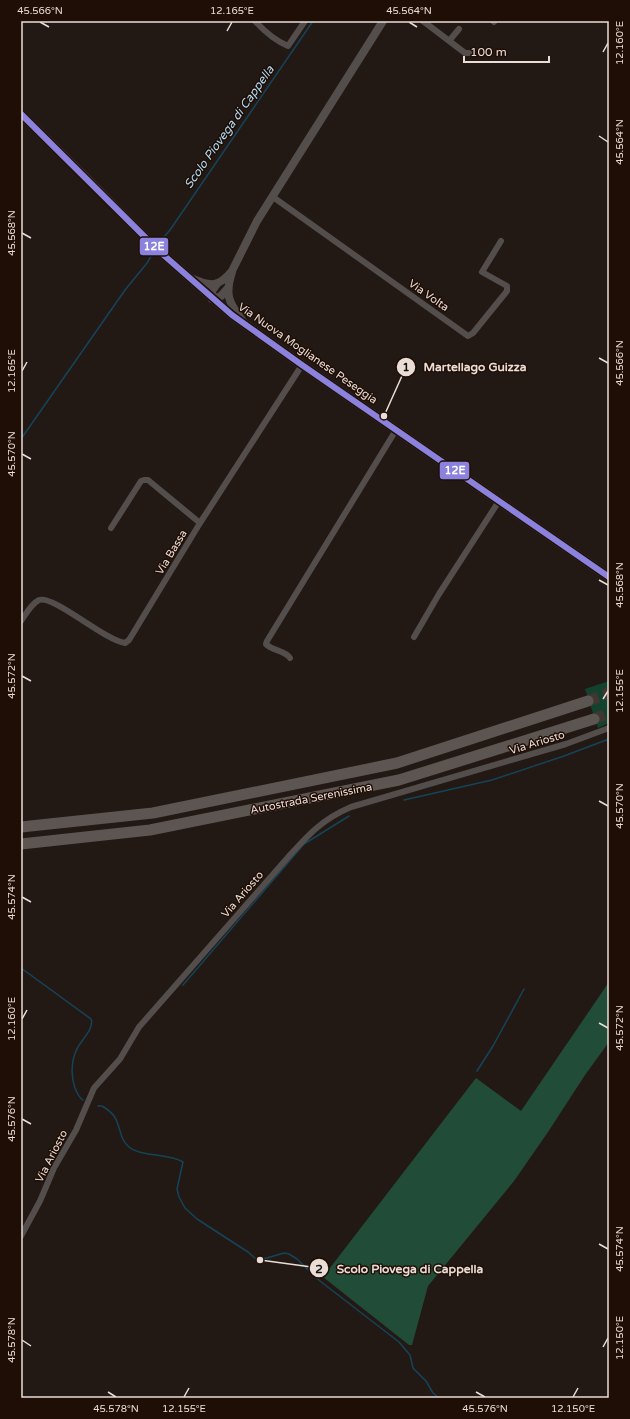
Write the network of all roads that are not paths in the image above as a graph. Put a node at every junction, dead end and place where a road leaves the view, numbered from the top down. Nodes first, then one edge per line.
1 (255, 21) edge
2 (305, 21) edge
3 (383, 21) edge
4 (423, 21) edge
5 (459, 29) dead end
6 (449, 41) junction
7 (471, 54) dead end
8 (21, 114) edge
9 (273, 197) junction
10 (501, 241) dead end
11 (232, 271) junction
12 (182, 273) junction
13 (217, 284) junction
14 (228, 288) junction
15 (212, 298) junction
16 (245, 324) junction
17 (302, 365) junction
18 (396, 430) junction
19 (499, 501) junction
20 (200, 523) junction
21 (111, 528) dead end
22 (609, 577) edge
23 (21, 621) edge
24 (414, 637) dead end
25 (290, 658) dead end
26 (588, 702) tunnel mouth
27 (594, 719) tunnel mouth
28 (609, 728) edge
29 (21, 827) edge
30 (21, 844) edge
31 (21, 1236) edge

1 - 2 street
3 - 9 street
4 - 6 street
5 - 6 street
6 - 7 street
8 - 12 main road, Via Nuova Moglianese Peseggia
9 - 10 street, Via Volta
9 - 11 street
11 - 13 street
11 - 14 street
12 - 13 street
12 - 15 main road, Via Nuova Moglianese Peseggia
13 - 15 street
14 - 15 street
14 - 16 street
15 - 16 main road, Via Nuova Moglianese Peseggia
16 - 17 main road, Via Nuova Moglianese Peseggia
17 - 18 main road, Via Nuova Moglianese Peseggia
17 - 20 street, Via Bassa
18 - 19 main road, Via Nuova Moglianese Peseggia
18 - 25 street
19 - 22 main road, Via Nuova Moglianese Peseggia
19 - 24 street
20 - 21 street
20 - 23 street, Via Bassa
26 - 29 highway, Autostrada Serenissima
27 - 30 highway, Autostrada Serenissima
28 - 31 street, Via Ariosto

